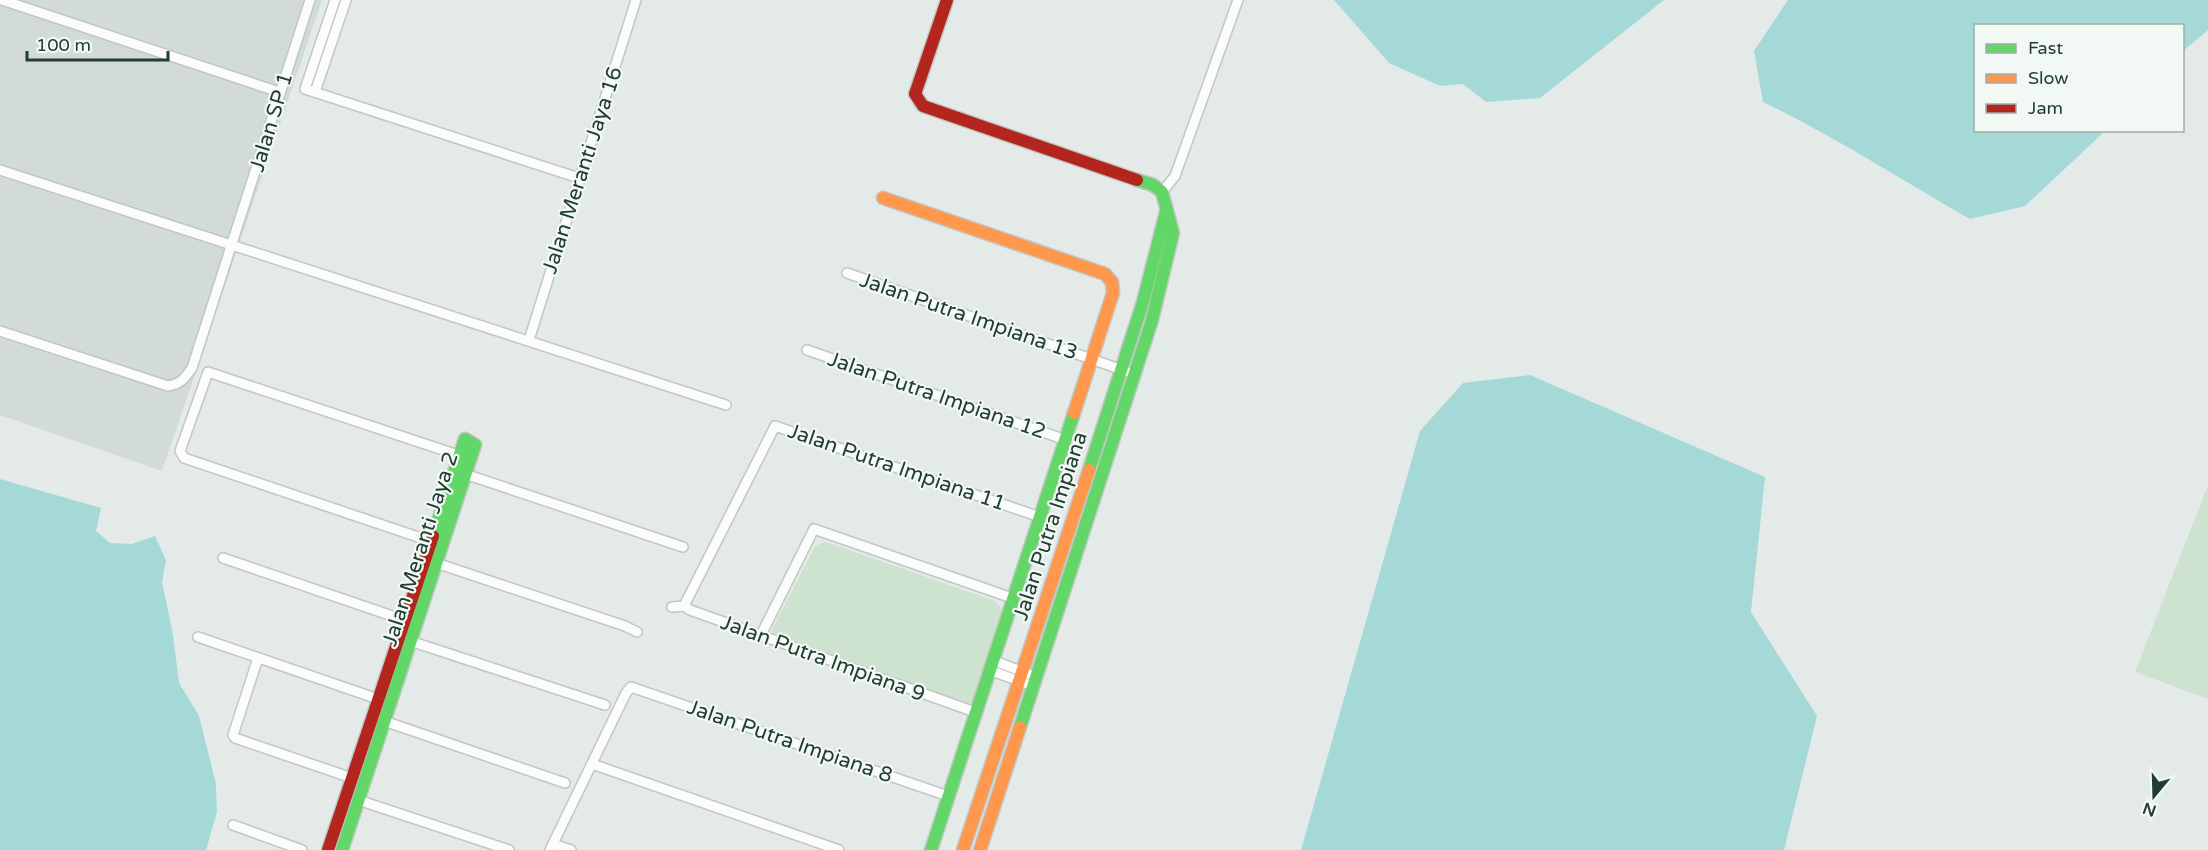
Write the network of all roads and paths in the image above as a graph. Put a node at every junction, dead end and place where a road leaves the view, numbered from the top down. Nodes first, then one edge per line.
1 (2, 0) edge
2 (310, 0) edge
3 (335, 0) edge
4 (346, 0) edge
5 (636, 0) edge
6 (947, 0) edge
7 (1238, 0) edge
8 (279, 92) junction
9 (315, 92) junction
10 (0, 170) edge
11 (579, 178) junction
12 (1162, 192) junction
13 (883, 198) dead end
14 (1166, 212) junction
15 (233, 244) junction
16 (847, 273) dead end
17 (0, 331) edge
18 (529, 340) junction
19 (807, 350) dead end
20 (1092, 359) junction
21 (1128, 373) junction
22 (726, 405) dead end
23 (1066, 440) junction
24 (458, 455) junction
25 (465, 474) junction
26 (1040, 517) junction
27 (430, 541) junction
28 (683, 547) dead end
29 (223, 558) dead end
30 (436, 562) junction
31 (1012, 598) junction
32 (684, 606) junction
33 (672, 607) dead end
34 (404, 620) junction
35 (637, 632) dead end
36 (198, 637) dead end
37 (760, 637) junction
38 (410, 641) junction
39 (258, 658) junction
40 (991, 665) junction
41 (1021, 676) junction
42 (391, 680) junction
43 (1035, 681) junction
44 (378, 699) junction
45 (605, 705) dead end
46 (975, 712) junction
47 (384, 721) junction
48 (592, 764) junction
49 (352, 778) junction
50 (565, 783) dead end
51 (948, 796) junction
52 (358, 800) junction
53 (233, 825) dead end
54 (334, 833) junction
55 (346, 837) junction
56 (551, 847) edge
57 (302, 850) edge
58 (328, 850) edge
59 (342, 850) edge
60 (509, 850) edge
61 (571, 850) edge
62 (839, 850) edge
63 (931, 850) edge
64 (963, 850) edge
65 (980, 850) edge

1 - 8 street
2 - 8 street, Jalan SP 1
3 - 9 street
4 - 9 street
5 - 11 street, Jalan Meranti Jaya 16
6 - 12 street
7 - 12 street
8 - 15 street, Jalan SP 1
9 - 11 street
10 - 15 street
11 - 18 street, Jalan Meranti Jaya 16
12 - 14 street
13 - 20 street
14 - 21 street, Jalan Putra Impiana
14 - 21 street, Jalan Putra Impiana
15 - 17 street, Jalan SP 1
15 - 18 street
16 - 20 street, Jalan Putra Impiana 13
18 - 22 street
19 - 23 street, Jalan Putra Impiana 12
20 - 21 street, Jalan Putra Impiana 13
20 - 23 street
21 - 41 street, Jalan Putra Impiana
21 - 43 street, Jalan Putra Impiana
23 - 26 street
24 - 25 street, Jalan Meranti Jaya 2
24 - 27 street, Jalan Meranti Jaya 2
24 - 27 street
25 - 28 street
25 - 30 street, Jalan Meranti Jaya 2
26 - 31 street
26 - 32 street, Jalan Putra Impiana 11
27 - 34 street, Jalan Meranti Jaya 2
29 - 34 street
30 - 35 street
30 - 38 street, Jalan Meranti Jaya 2
31 - 37 street
31 - 40 street
32 - 33 street, Jalan Putra Impiana 9
32 - 37 street, Jalan Putra Impiana 9
34 - 42 street, Jalan Meranti Jaya 2
36 - 39 street
37 - 46 street, Jalan Putra Impiana 9
38 - 42 street, Jalan Meranti Jaya 2
38 - 45 street
39 - 44 street
39 - 49 street
40 - 41 street
40 - 46 street
41 - 43 street
41 - 64 street, Jalan Putra Impiana
42 - 44 street, Jalan Meranti Jaya 2
42 - 47 street, Jalan Meranti Jaya 2
43 - 65 street, Jalan Putra Impiana
44 - 49 street, Jalan Meranti Jaya 2
46 - 51 street
47 - 50 street
47 - 52 street, Jalan Meranti Jaya 2
48 - 51 street, Jalan Putra Impiana 8
48 - 56 street
48 - 62 street
49 - 54 street, Jalan Meranti Jaya 2
51 - 63 street
52 - 55 street, Jalan Meranti Jaya 2
52 - 60 street
53 - 57 street
54 - 55 street
54 - 58 street, Jalan Meranti Jaya 2
55 - 59 street, Jalan Meranti Jaya 2
56 - 61 street

